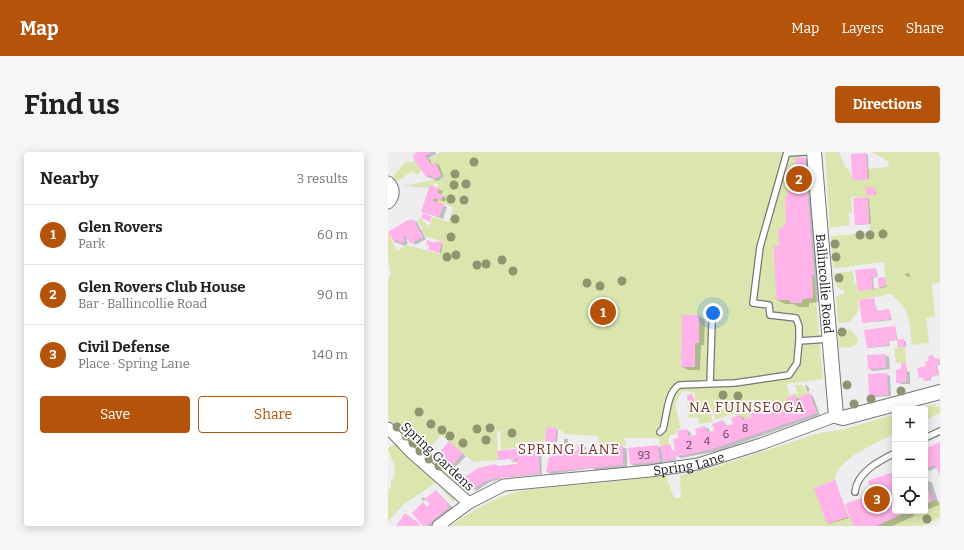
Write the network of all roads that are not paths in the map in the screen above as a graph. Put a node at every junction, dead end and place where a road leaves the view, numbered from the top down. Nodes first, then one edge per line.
1 (805, 152) edge
2 (814, 152) edge
3 (787, 153) edge
4 (388, 182) edge
5 (388, 203) edge
6 (712, 323) dead end
7 (829, 339) junction
8 (799, 341) junction
9 (710, 384) junction
10 (940, 392) edge
11 (836, 416) junction
12 (388, 428) edge
13 (940, 431) edge
14 (660, 432) dead end
15 (928, 437) edge
16 (892, 454) edge
17 (855, 492) dead end
18 (469, 503) junction
19 (438, 526) edge

1 - 3 lane
2 - 7 street, Ballincollie Road
3 - 8 lane
4 - 5 street
6 - 9 lane
7 - 8 lane
7 - 11 street, Ballincollie Road
8 - 9 lane
9 - 14 lane
10 - 11 street, Spring Lane
11 - 18 street, Spring Lane
12 - 18 street, Spring Gardens
13 - 15 lane
16 - 17 lane
18 - 19 street, Spring Lane

